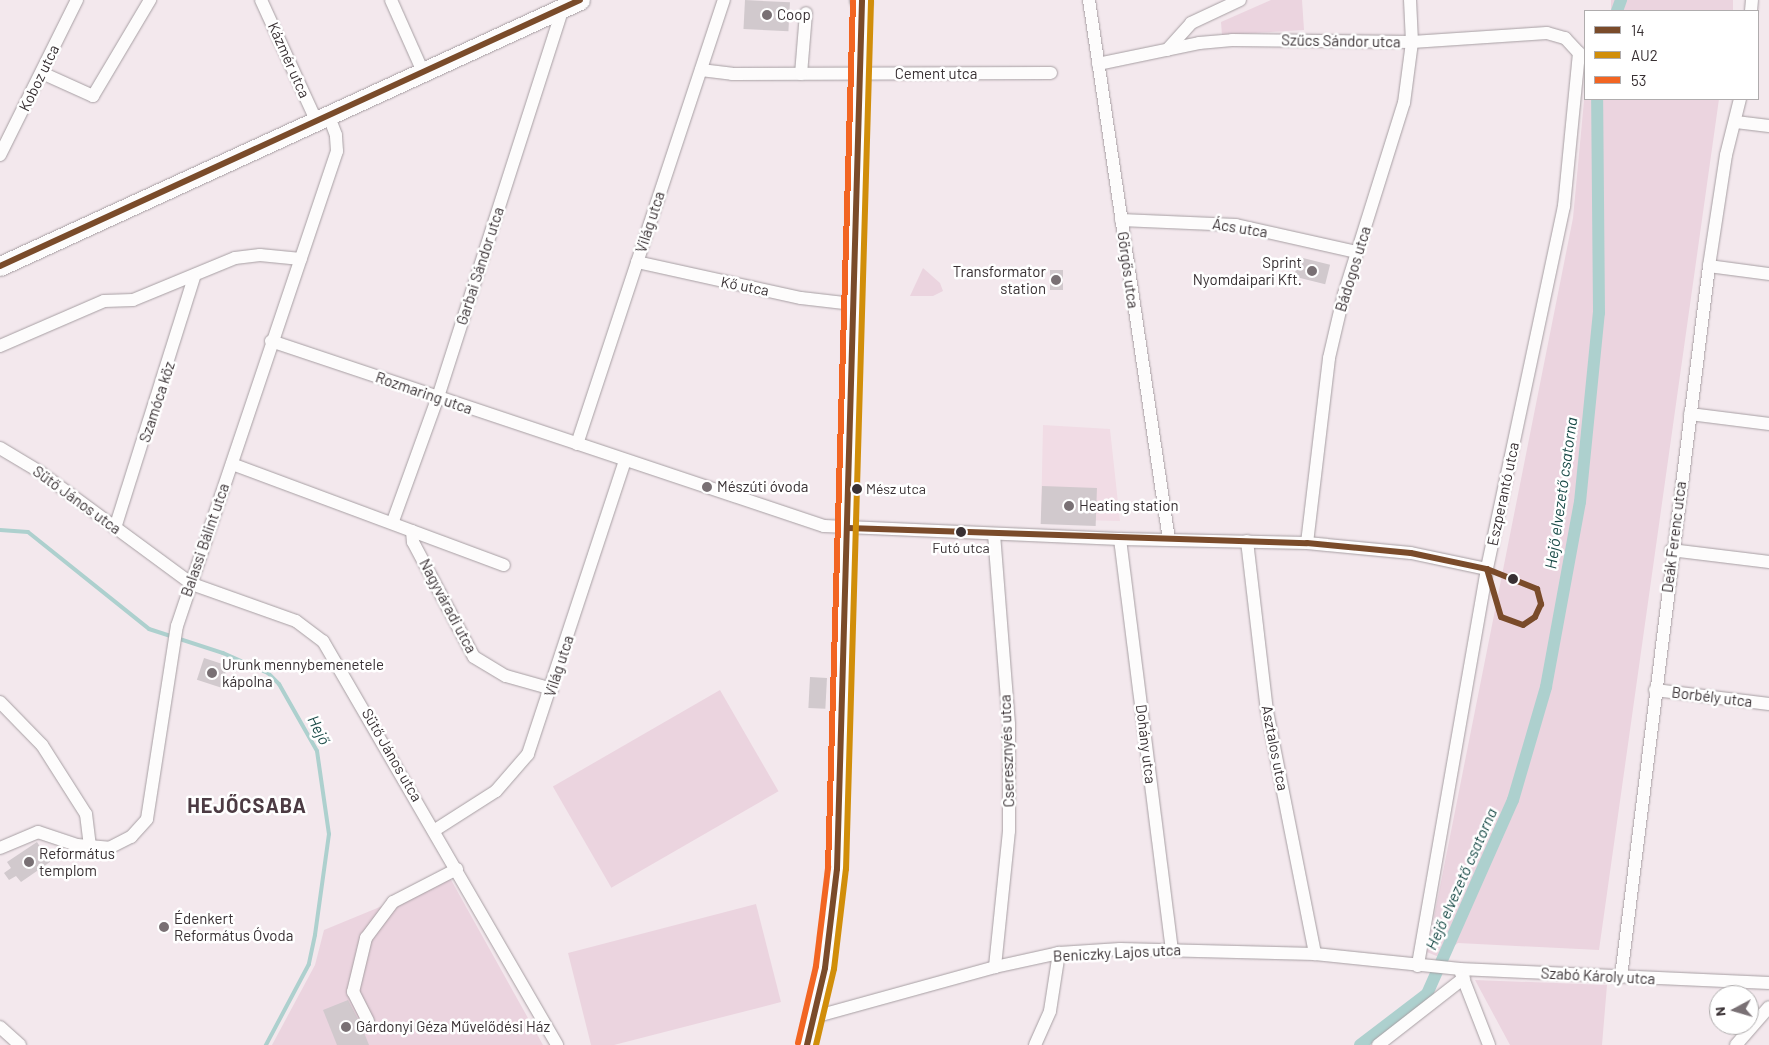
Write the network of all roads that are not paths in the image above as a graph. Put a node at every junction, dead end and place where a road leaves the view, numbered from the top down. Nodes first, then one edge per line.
1 (77, 0) edge
2 (150, 0) edge
3 (262, 0) edge
4 (391, 0) edge
5 (580, 0) edge
6 (724, 0) edge
7 (1089, 0) edge
8 (1240, 0) edge
9 (1410, 0) edge
10 (861, 1) edge
11 (563, 8) junction
12 (806, 13) dead end
13 (1412, 42) junction
14 (1167, 50) junction
15 (1580, 53) joint
16 (1098, 64) junction
17 (701, 70) junction
18 (423, 72) junction
19 (42, 73) junction
20 (1051, 73) dead end
21 (801, 74) junction
22 (860, 74) junction
23 (1740, 100) edge
24 (322, 117) junction
25 (1736, 122) junction
26 (1769, 126) edge
27 (0, 155) edge
28 (1121, 220) junction
29 (1357, 252) junction
30 (300, 259) junction
31 (637, 262) junction
32 (0, 266) edge
33 (1708, 266) junction
34 (1769, 274) edge
35 (195, 276) junction
36 (853, 304) junction
37 (271, 341) junction
38 (0, 346) edge
39 (438, 397) junction
40 (1690, 414) junction
41 (1769, 424) edge
42 (577, 444) junction
43 (0, 448) edge
44 (626, 461) junction
45 (232, 464) junction
46 (393, 522) junction
47 (116, 528) junction
48 (848, 528) junction
49 (412, 531) junction
50 (994, 534) junction
51 (1120, 539) junction
52 (1169, 540) junction
53 (1247, 541) junction
54 (1307, 543) junction
55 (1672, 550) junction
56 (1769, 562) edge
57 (504, 565) dead end
58 (1487, 569) junction
59 (192, 584) junction
60 (552, 689) junction
61 (1655, 690) junction
62 (0, 702) edge
63 (1769, 704) edge
64 (435, 830) junction
65 (0, 848) edge
66 (90, 848) junction
67 (457, 869) junction
68 (1172, 949) junction
69 (1059, 953) junction
70 (1315, 954) junction
71 (1423, 966) junction
72 (995, 967) junction
73 (1458, 972) junction
74 (1621, 977) junction
75 (1769, 983) edge
76 (1769, 1007) edge
77 (814, 1017) junction
78 (368, 1021) dead end
79 (0, 1027) edge
80 (20, 1045) edge
81 (557, 1045) edge
82 (807, 1045) edge
83 (1035, 1045) edge
84 (1378, 1045) edge
85 (1489, 1045) edge
86 (1736, 1045) edge

1 - 19 street, Koboz utca
2 - 19 street
3 - 24 street, Kázmér utca
4 - 18 street
5 - 11 main road
6 - 17 street, Világ utca
7 - 16 street, Görgős utca
8 - 14 street
9 - 13 street, Bádogos utca
10 - 22 main road
11 - 18 main road
11 - 39 street, Garbai Sándor utca
12 - 21 street
13 - 14 street, Szűcs Sándor utca
13 - 15 street, Szűcs Sándor utca
13 - 29 street, Bádogos utca
14 - 16 street, Szűcs Sándor utca
15 - 58 street, Eszperantó utca
16 - 28 street, Görgős utca
17 - 21 street, Cement utca
17 - 31 street, Világ utca
18 - 24 main road
19 - 27 street, Koboz utca
20 - 22 street, Cement utca
21 - 22 street, Cement utca
22 - 36 main road
23 - 25 street, Deák Ferenc utca
24 - 30 street, Balassi Bálint utca
24 - 32 main road
25 - 26 street
25 - 33 street, Deák Ferenc utca
28 - 29 street, Ács utca
28 - 52 street, Görgős utca
29 - 54 street, Bádogos utca
30 - 35 street
30 - 37 street, Balassi Bálint utca
31 - 36 street, Kő utca
31 - 42 street, Világ utca
33 - 34 street
33 - 40 street, Deák Ferenc utca
35 - 38 street
35 - 47 street, Szamóca köz
36 - 48 main road
37 - 39 street, Rozmaring utca
37 - 45 street, Balassi Bálint utca
39 - 42 street, Rozmaring utca
39 - 46 street, Garbai Sándor utca
40 - 41 street
40 - 55 street, Deák Ferenc utca
42 - 44 street
43 - 47 street, Sütő János utca
44 - 48 street
44 - 60 street, Világ utca
45 - 46 street, Nagyváradi utca
45 - 59 street, Balassi Bálint utca
46 - 49 street, Nagyváradi utca
47 - 59 street, Sütő János utca
48 - 50 street
48 - 77 main road
49 - 57 street, Nagyváradi utca
49 - 60 street, Nagyváradi utca
50 - 51 street
50 - 72 street, Cseresznyés utca
51 - 52 street
51 - 68 street, Dohány utca
52 - 53 street
53 - 54 street
53 - 70 street, Asztalos utca
54 - 58 street
55 - 56 street
55 - 61 street, Deák Ferenc utca
58 - 71 street, Eszperantó utca
59 - 64 street, Sütő János utca
59 - 66 street, Balassi Bálint utca
60 - 64 street, Világ utca
61 - 63 street, Borbély utca
61 - 74 street, Deák Ferenc utca
62 - 66 street
64 - 67 street, Sütő János utca
65 - 66 street, Balassi Bálint utca
67 - 78 street
67 - 81 street, Sütő János utca
68 - 69 street, Beniczky Lajos utca
68 - 70 street, Beniczky Lajos utca
69 - 72 street, Beniczky Lajos utca
69 - 83 street
70 - 71 street, Beniczky Lajos utca
71 - 73 street, Szabó Károly utca
72 - 77 street, Beniczky Lajos utca
73 - 74 street, Szabó Károly utca
73 - 84 street
73 - 85 street
74 - 75 street, Szabó Károly utca
76 - 86 street
77 - 82 main road
79 - 80 street

